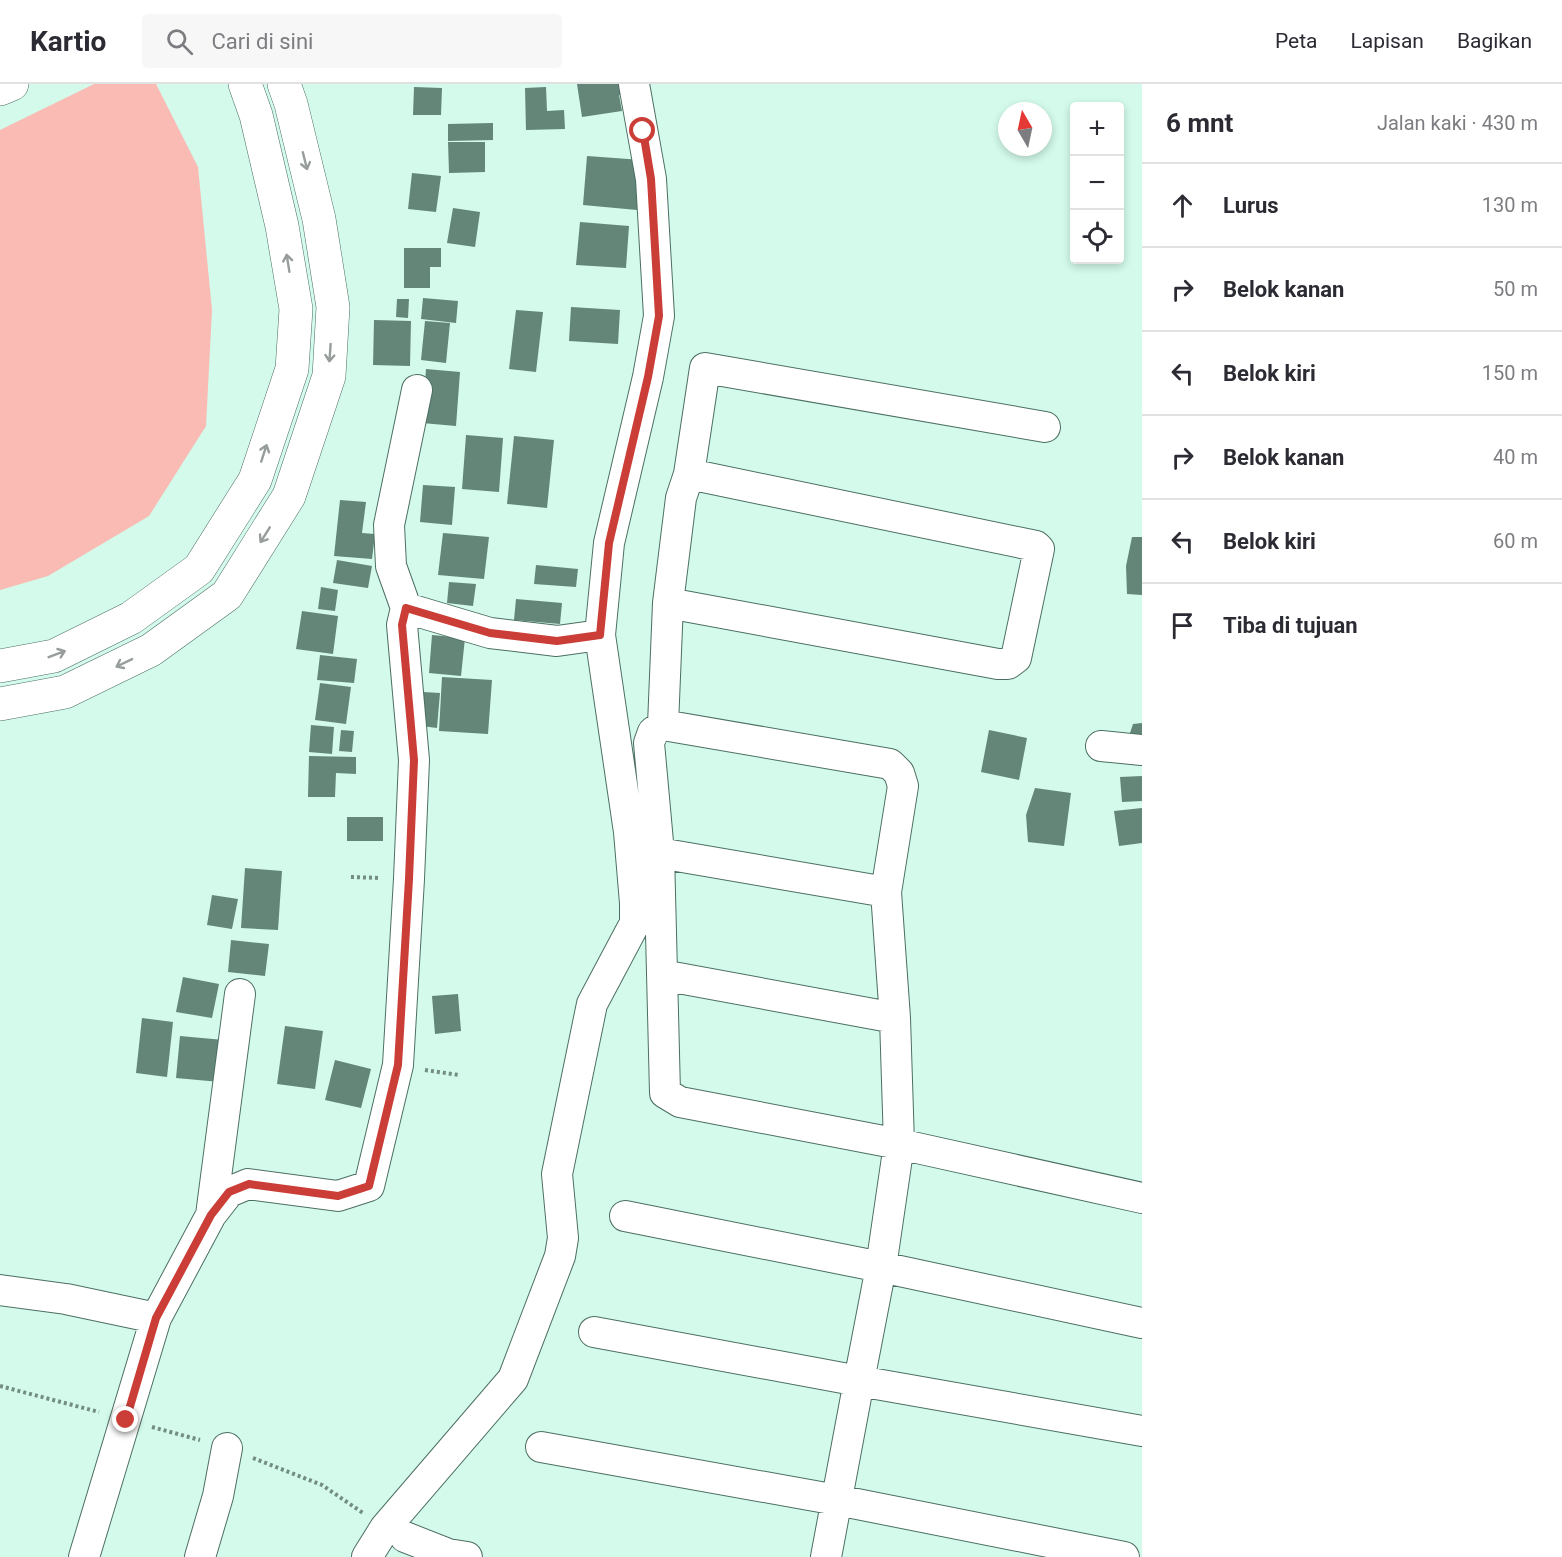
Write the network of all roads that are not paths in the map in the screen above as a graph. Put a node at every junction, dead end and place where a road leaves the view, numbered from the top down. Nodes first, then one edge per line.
1 (12, 84) edge
2 (245, 84) edge
3 (634, 84) edge
4 (0, 89) edge
5 (288, 94) edge
6 (417, 390) dead end
7 (1045, 427) dead end
8 (689, 474) junction
9 (668, 603) junction
10 (406, 608) junction
11 (600, 635) junction
12 (0, 666) edge
13 (0, 704) edge
14 (663, 726) junction
15 (1101, 746) dead end
16 (1142, 750) edge
17 (658, 853) junction
18 (886, 892) junction
19 (662, 975) junction
20 (240, 994) dead end
21 (895, 1018) junction
22 (899, 1144) junction
23 (1142, 1198) edge
24 (211, 1215) junction
25 (625, 1216) dead end
26 (881, 1267) junction
27 (0, 1290) edge
28 (156, 1318) junction
29 (1142, 1323) edge
30 (594, 1332) dead end
31 (859, 1381) junction
32 (1142, 1431) edge
33 (541, 1447) dead end
34 (227, 1448) road end
35 (837, 1500) junction
36 (395, 1532) junction
37 (458, 1556) edge
38 (84, 1557) edge
39 (200, 1557) edge
40 (367, 1557) edge
41 (826, 1557) edge
42 (1124, 1557) edge

1 - 4 highway
12 -> 2 highway
3 - 11 street
5 -> 13 highway
6 - 10 street
7 - 8 street
8 - 9 street
8 - 9 street
9 - 14 street
10 - 11 street
10 - 24 street
11 - 36 street
14 - 17 street
14 - 18 street
15 - 16 street
17 - 18 street
17 - 19 street
18 - 21 street
19 - 21 street
19 - 22 street
20 - 24 street
21 - 22 street
22 - 23 street
22 - 26 street
24 - 28 street
25 - 26 street
26 - 29 street
26 - 31 street
27 - 28 street
28 - 38 street
30 - 31 street
31 - 32 street
31 - 35 street
33 - 35 street
34 - 39 street
35 - 41 street
35 - 42 street
36 - 37 street
36 - 40 street

